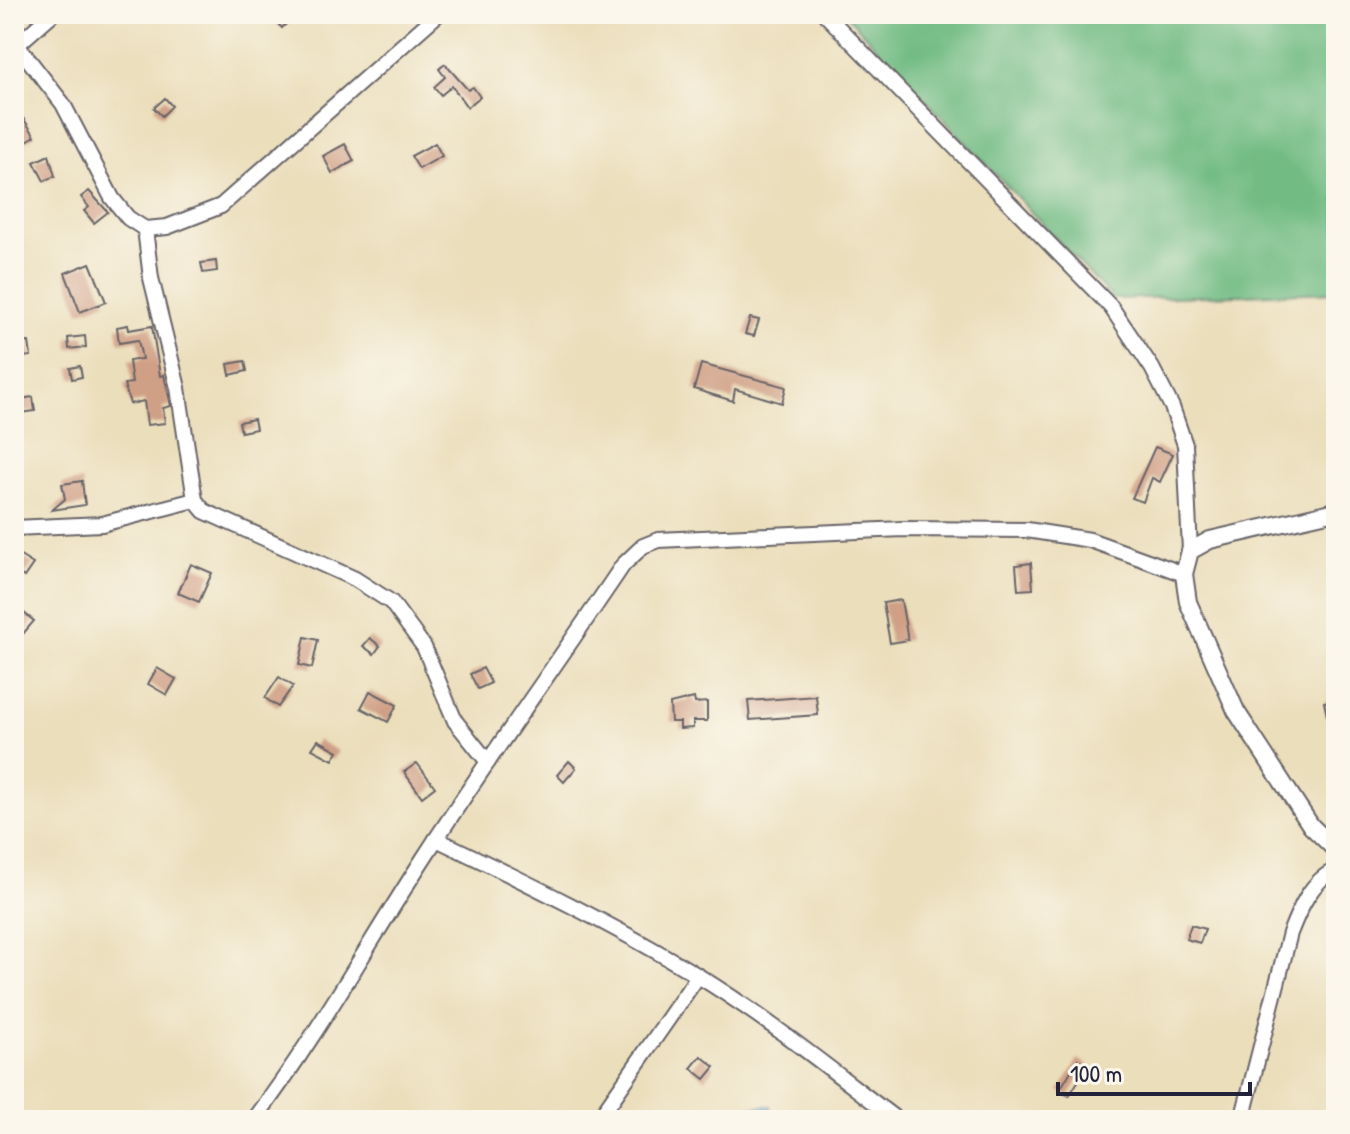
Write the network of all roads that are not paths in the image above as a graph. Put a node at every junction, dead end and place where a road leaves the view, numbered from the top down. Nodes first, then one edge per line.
1 (52, 14) edge
2 (438, 14) edge
3 (825, 14) edge
4 (16, 42) edge
5 (145, 229) junction
6 (195, 500) junction
7 (1336, 511) edge
8 (14, 528) edge
9 (1190, 551) junction
10 (1184, 574) junction
11 (488, 762) junction
12 (436, 839) junction
13 (1336, 850) edge
14 (1336, 870) edge
15 (698, 976) junction
16 (254, 1120) edge
17 (598, 1120) edge
18 (897, 1120) edge
19 (1242, 1120) edge

1 - 4 street
2 - 5 street
3 - 9 street
4 - 5 street
5 - 6 street
6 - 8 street
6 - 11 street
7 - 9 street
9 - 10 street
10 - 11 street
10 - 13 street
11 - 12 street
12 - 15 street
12 - 16 street
14 - 19 street
15 - 17 street
15 - 18 street

